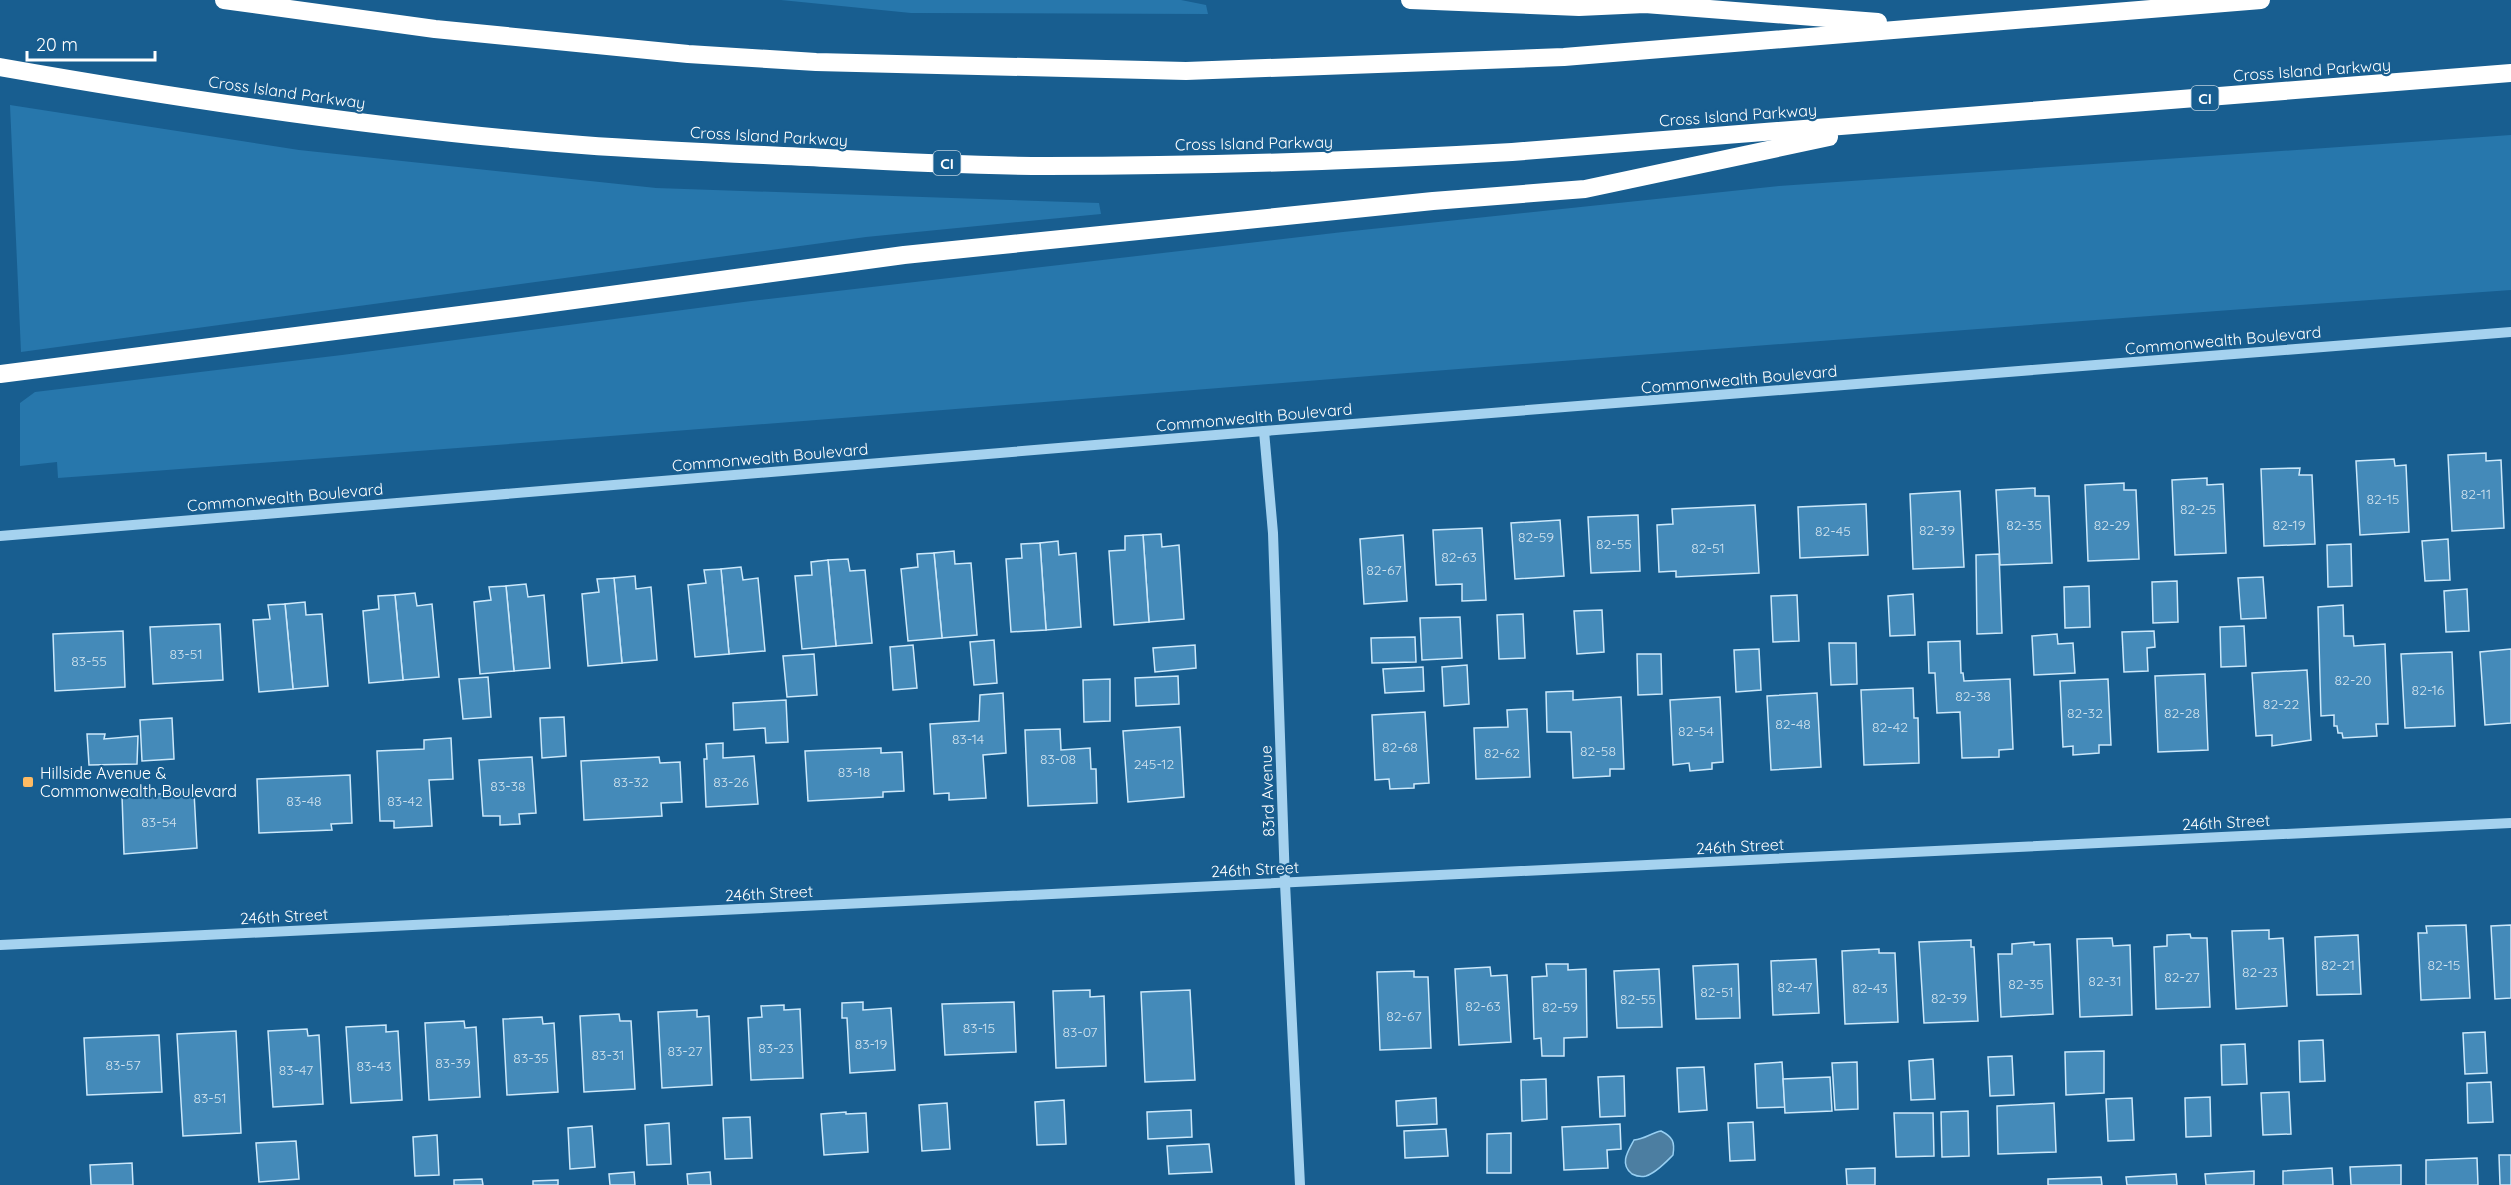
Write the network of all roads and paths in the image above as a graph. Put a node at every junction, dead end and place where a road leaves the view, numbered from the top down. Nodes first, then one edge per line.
1 (224, 0) edge
2 (1410, 0) edge
3 (2261, 0) edge
4 (1934, 27) junction
5 (0, 67) edge
6 (2511, 73) edge
7 (1898, 122) junction
8 (2511, 332) edge
9 (0, 374) edge
10 (1264, 431) junction
11 (0, 536) edge
12 (2511, 823) edge
13 (1286, 883) junction
14 (0, 945) edge
15 (1300, 1185) edge

1 - 4 highway
2 - 4 highway
3 - 4 highway
5 - 7 highway, Cross Island Parkway / CI
6 - 7 highway, Cross Island Parkway / CI
7 - 9 highway
8 - 10 street, Commonwealth Boulevard
10 - 11 street, Commonwealth Boulevard
10 - 13 street, 83rd Avenue
12 - 13 street, 246th Street
13 - 14 street, 246th Street
13 - 15 street, 83rd Avenue

